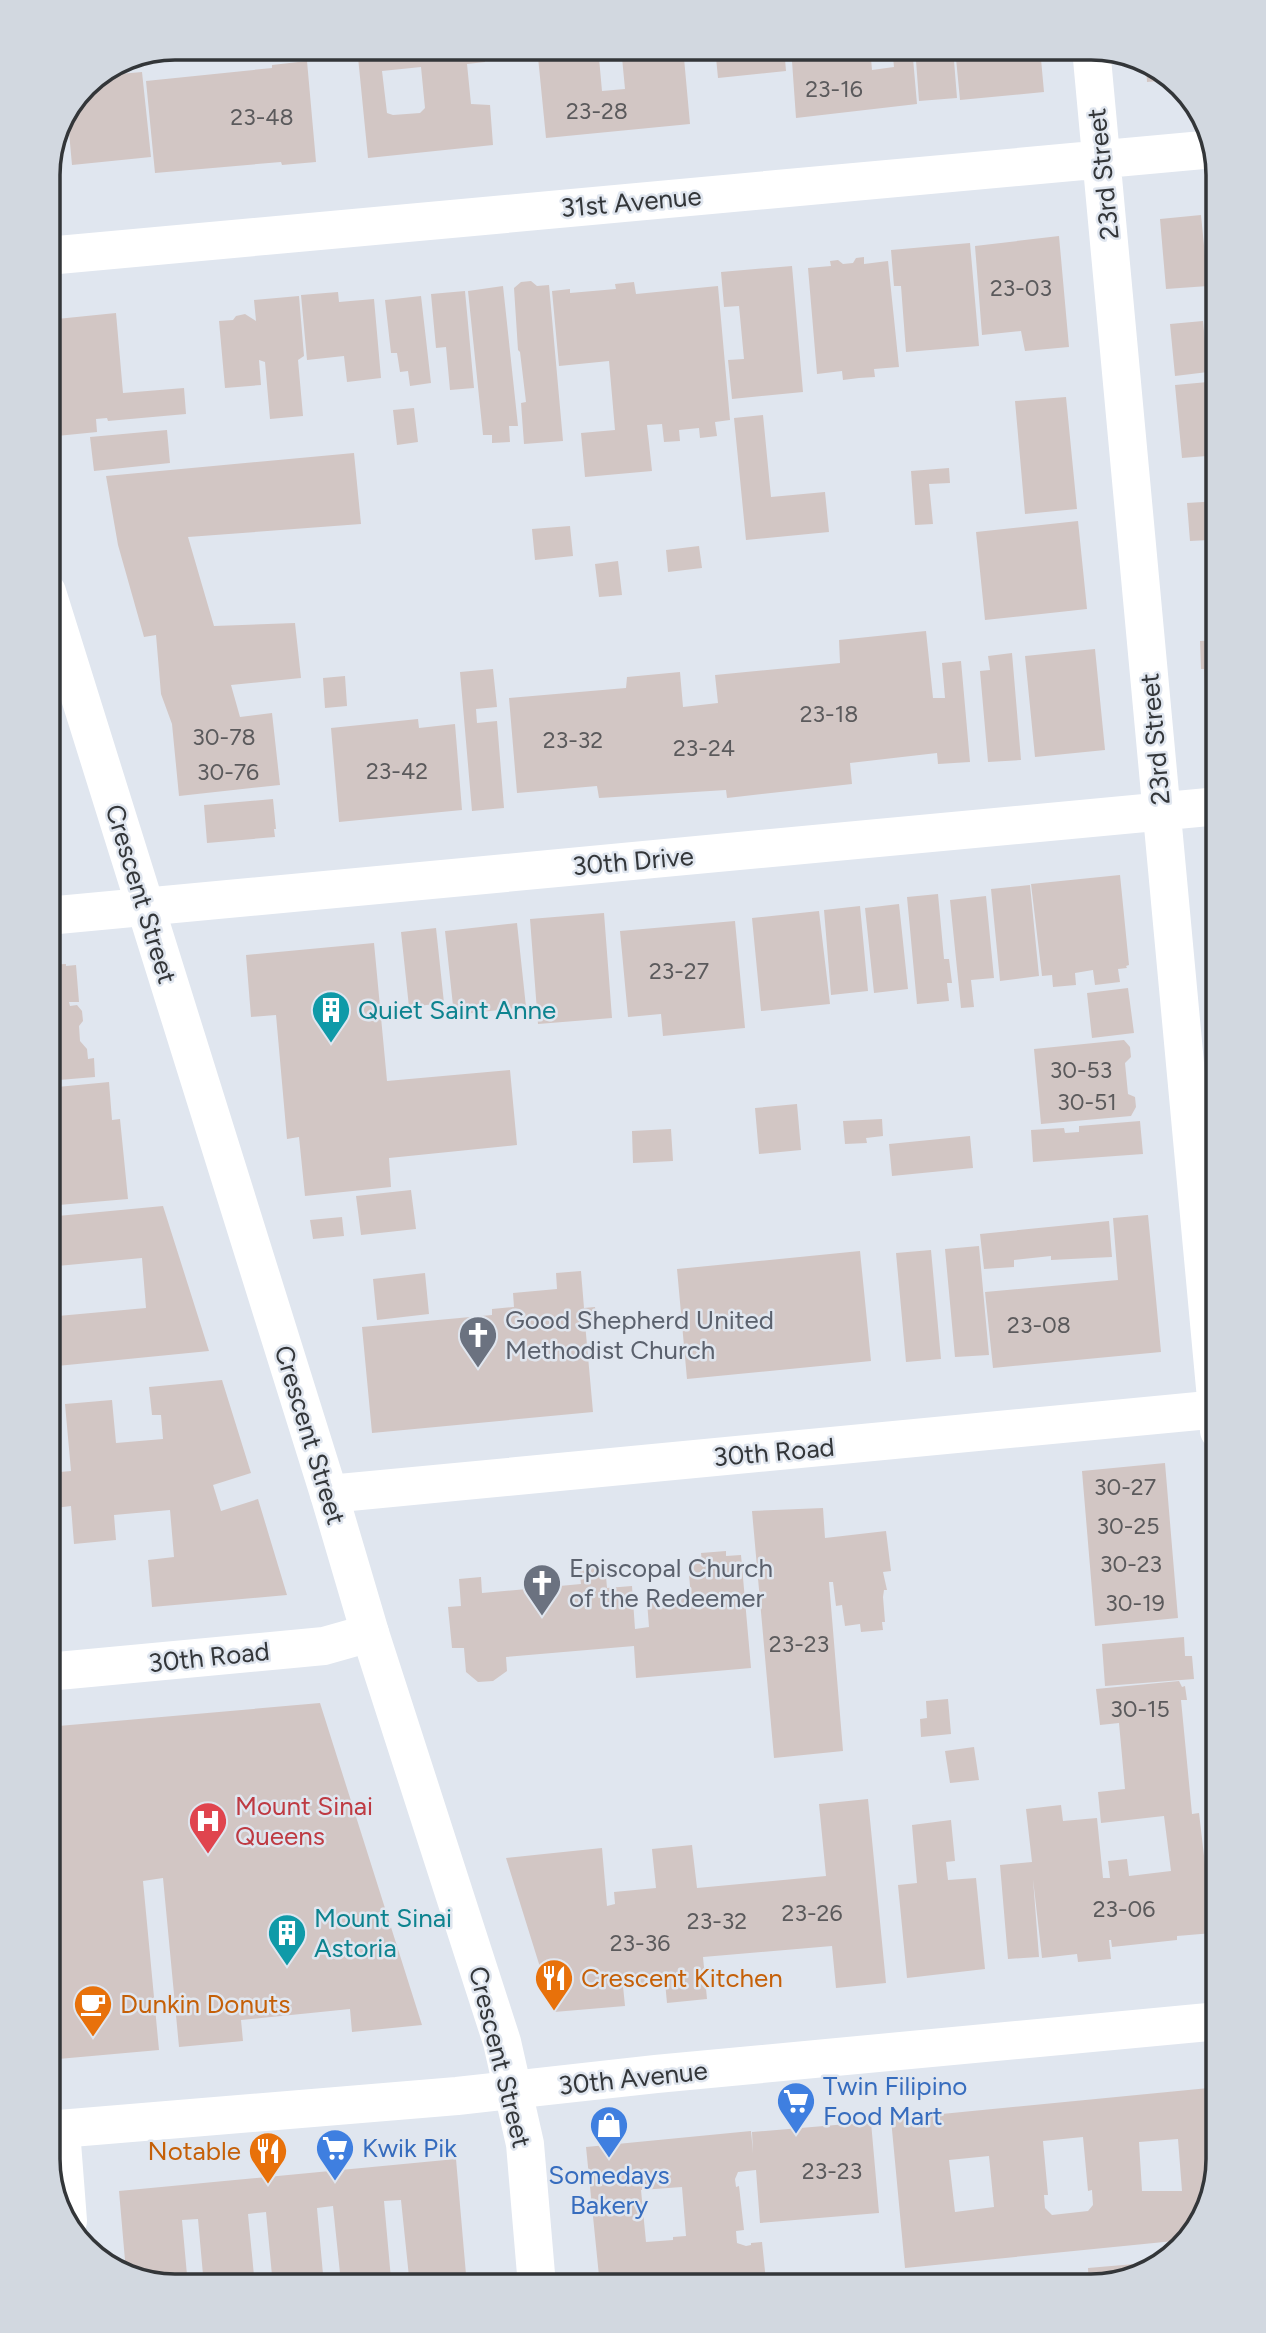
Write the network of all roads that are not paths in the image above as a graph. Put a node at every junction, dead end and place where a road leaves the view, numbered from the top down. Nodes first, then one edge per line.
1 (1092, 60) edge
2 (1203, 150) edge
3 (1102, 159) junction
4 (60, 255) edge
5 (60, 634) edge
6 (1207, 807) edge
7 (1161, 811) junction
8 (145, 908) junction
9 (60, 915) edge
10 (1207, 1299) edge
11 (1207, 1417) edge
12 (329, 1494) junction
13 (370, 1633) junction
14 (60, 1671) edge
15 (1207, 2022) edge
16 (513, 2090) junction
17 (60, 2129) edge
18 (536, 2273) edge

1 - 3 street, 23rd Street
2 - 3 street, 31st Avenue
3 - 4 street, 31st Avenue
3 - 7 street, 23rd Street
5 - 8 street, Crescent Street
6 - 7 street, 30th Drive
7 - 8 street, 30th Drive
7 - 10 street, 23rd Street
8 - 9 street, 30th Drive
8 - 12 street, Crescent Street
11 - 12 street, 30th Road
12 - 13 street, Crescent Street
13 - 14 street, 30th Road
13 - 16 street, Crescent Street
15 - 16 street, 30th Avenue
16 - 17 street, 30th Avenue
16 - 18 street, Crescent Street

